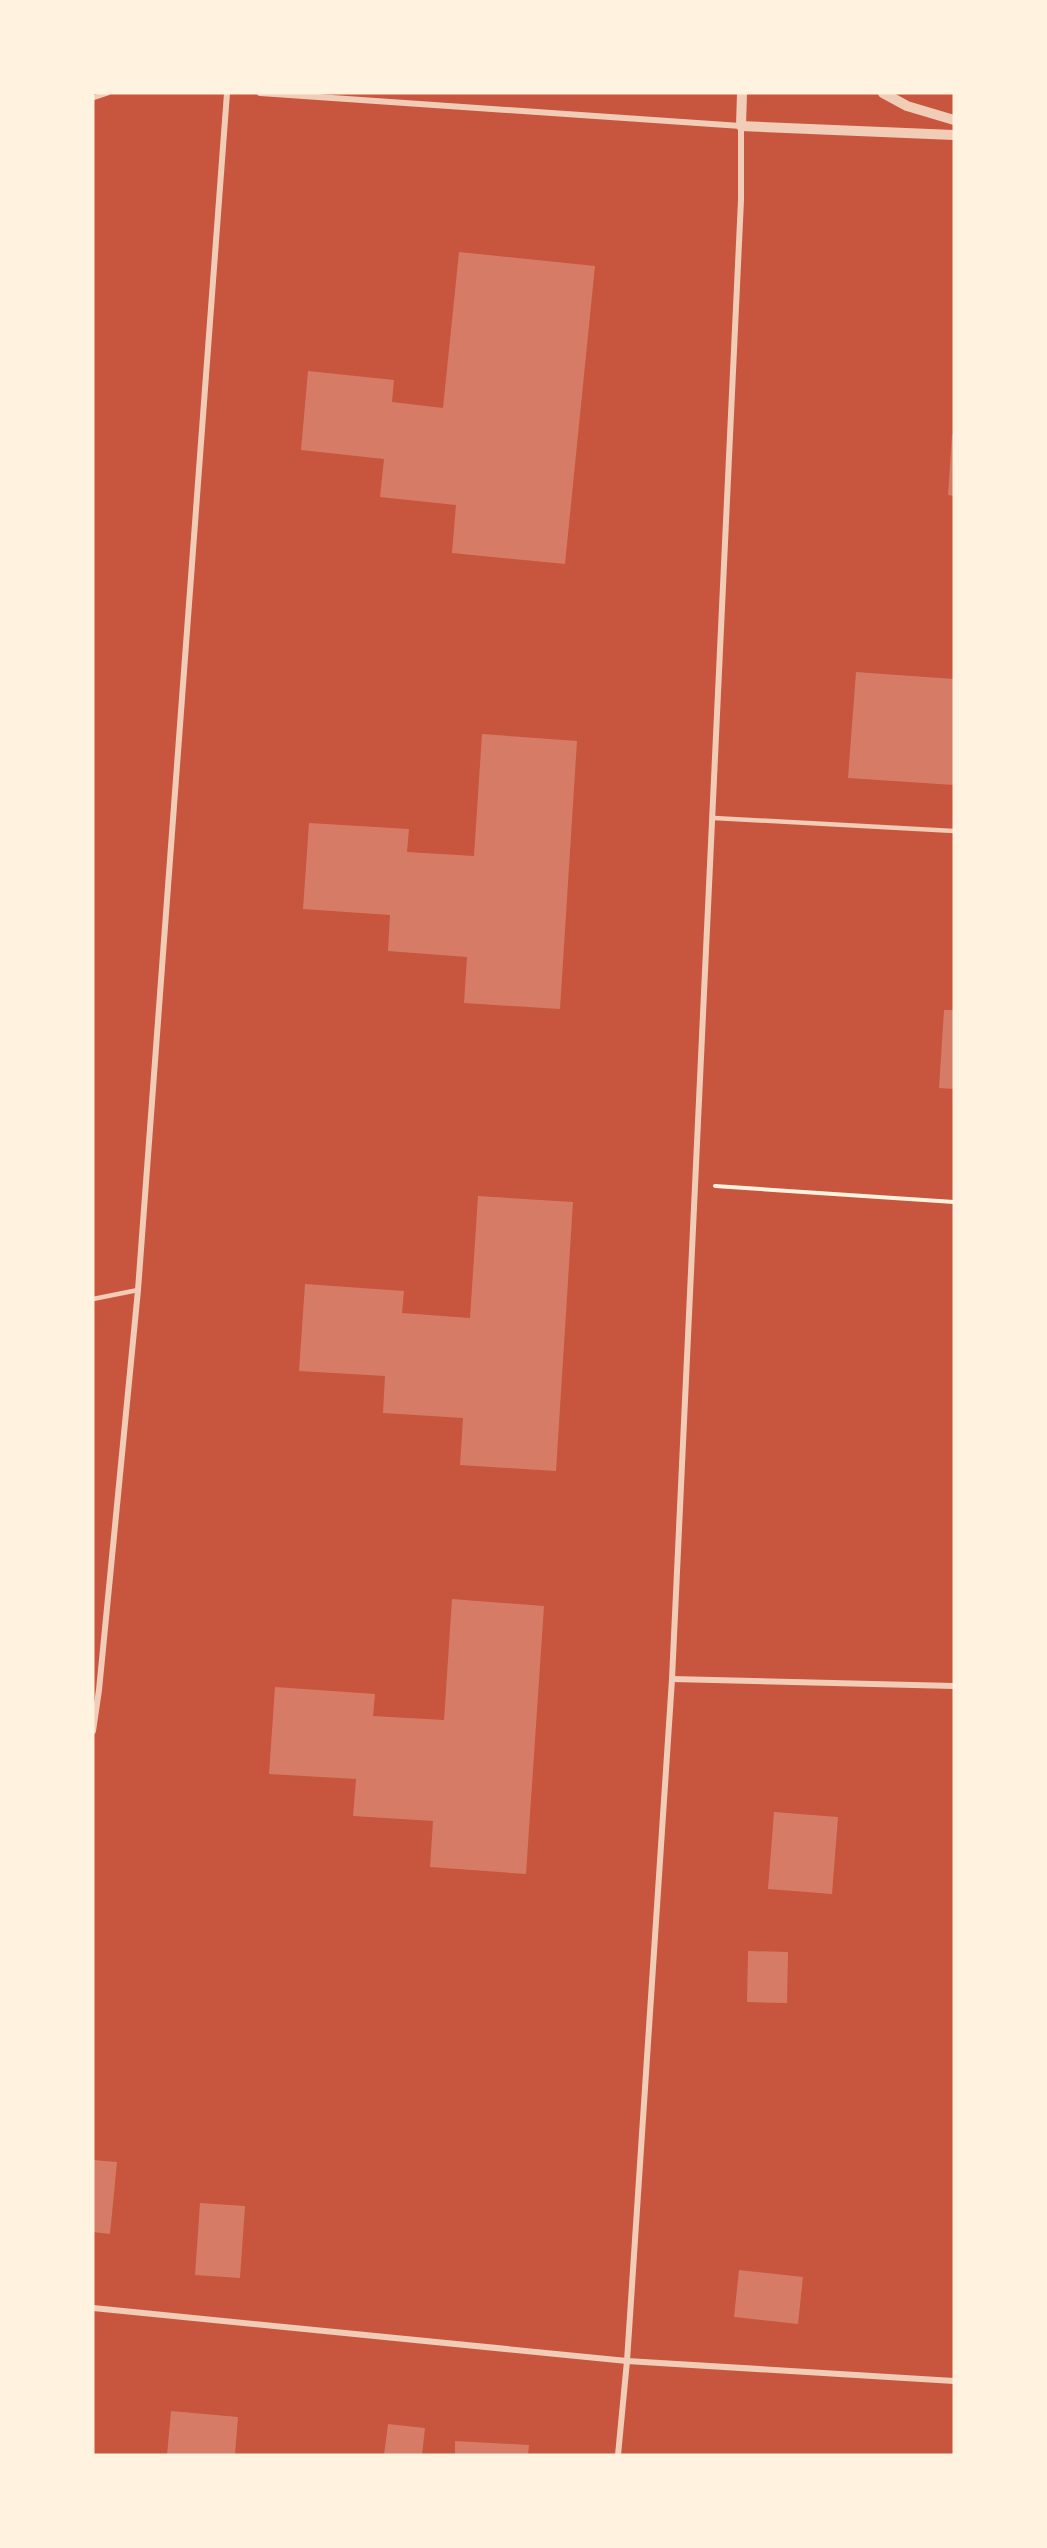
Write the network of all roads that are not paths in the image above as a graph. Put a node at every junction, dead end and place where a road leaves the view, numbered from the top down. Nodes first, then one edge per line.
1 (108, 93) edge
2 (227, 93) edge
3 (260, 93) edge
4 (742, 93) edge
5 (883, 93) edge
6 (93, 98) edge
7 (954, 120) edge
8 (741, 126) junction
9 (954, 135) edge
10 (714, 818) junction
11 (954, 831) edge
12 (138, 1290) junction
13 (93, 1299) edge
14 (672, 1679) junction
15 (954, 1686) edge
16 (93, 1731) edge
17 (93, 2308) edge
18 (627, 2361) junction
19 (954, 2381) edge
20 (618, 2455) edge

1 - 6 lane
2 - 12 street
3 - 8 street
4 - 8 street
5 - 7 street
8 - 9 street
8 - 10 street
10 - 11 lane
10 - 14 street
12 - 13 lane
12 - 16 street
14 - 15 street
14 - 18 street
17 - 18 street
18 - 19 street
18 - 20 street

